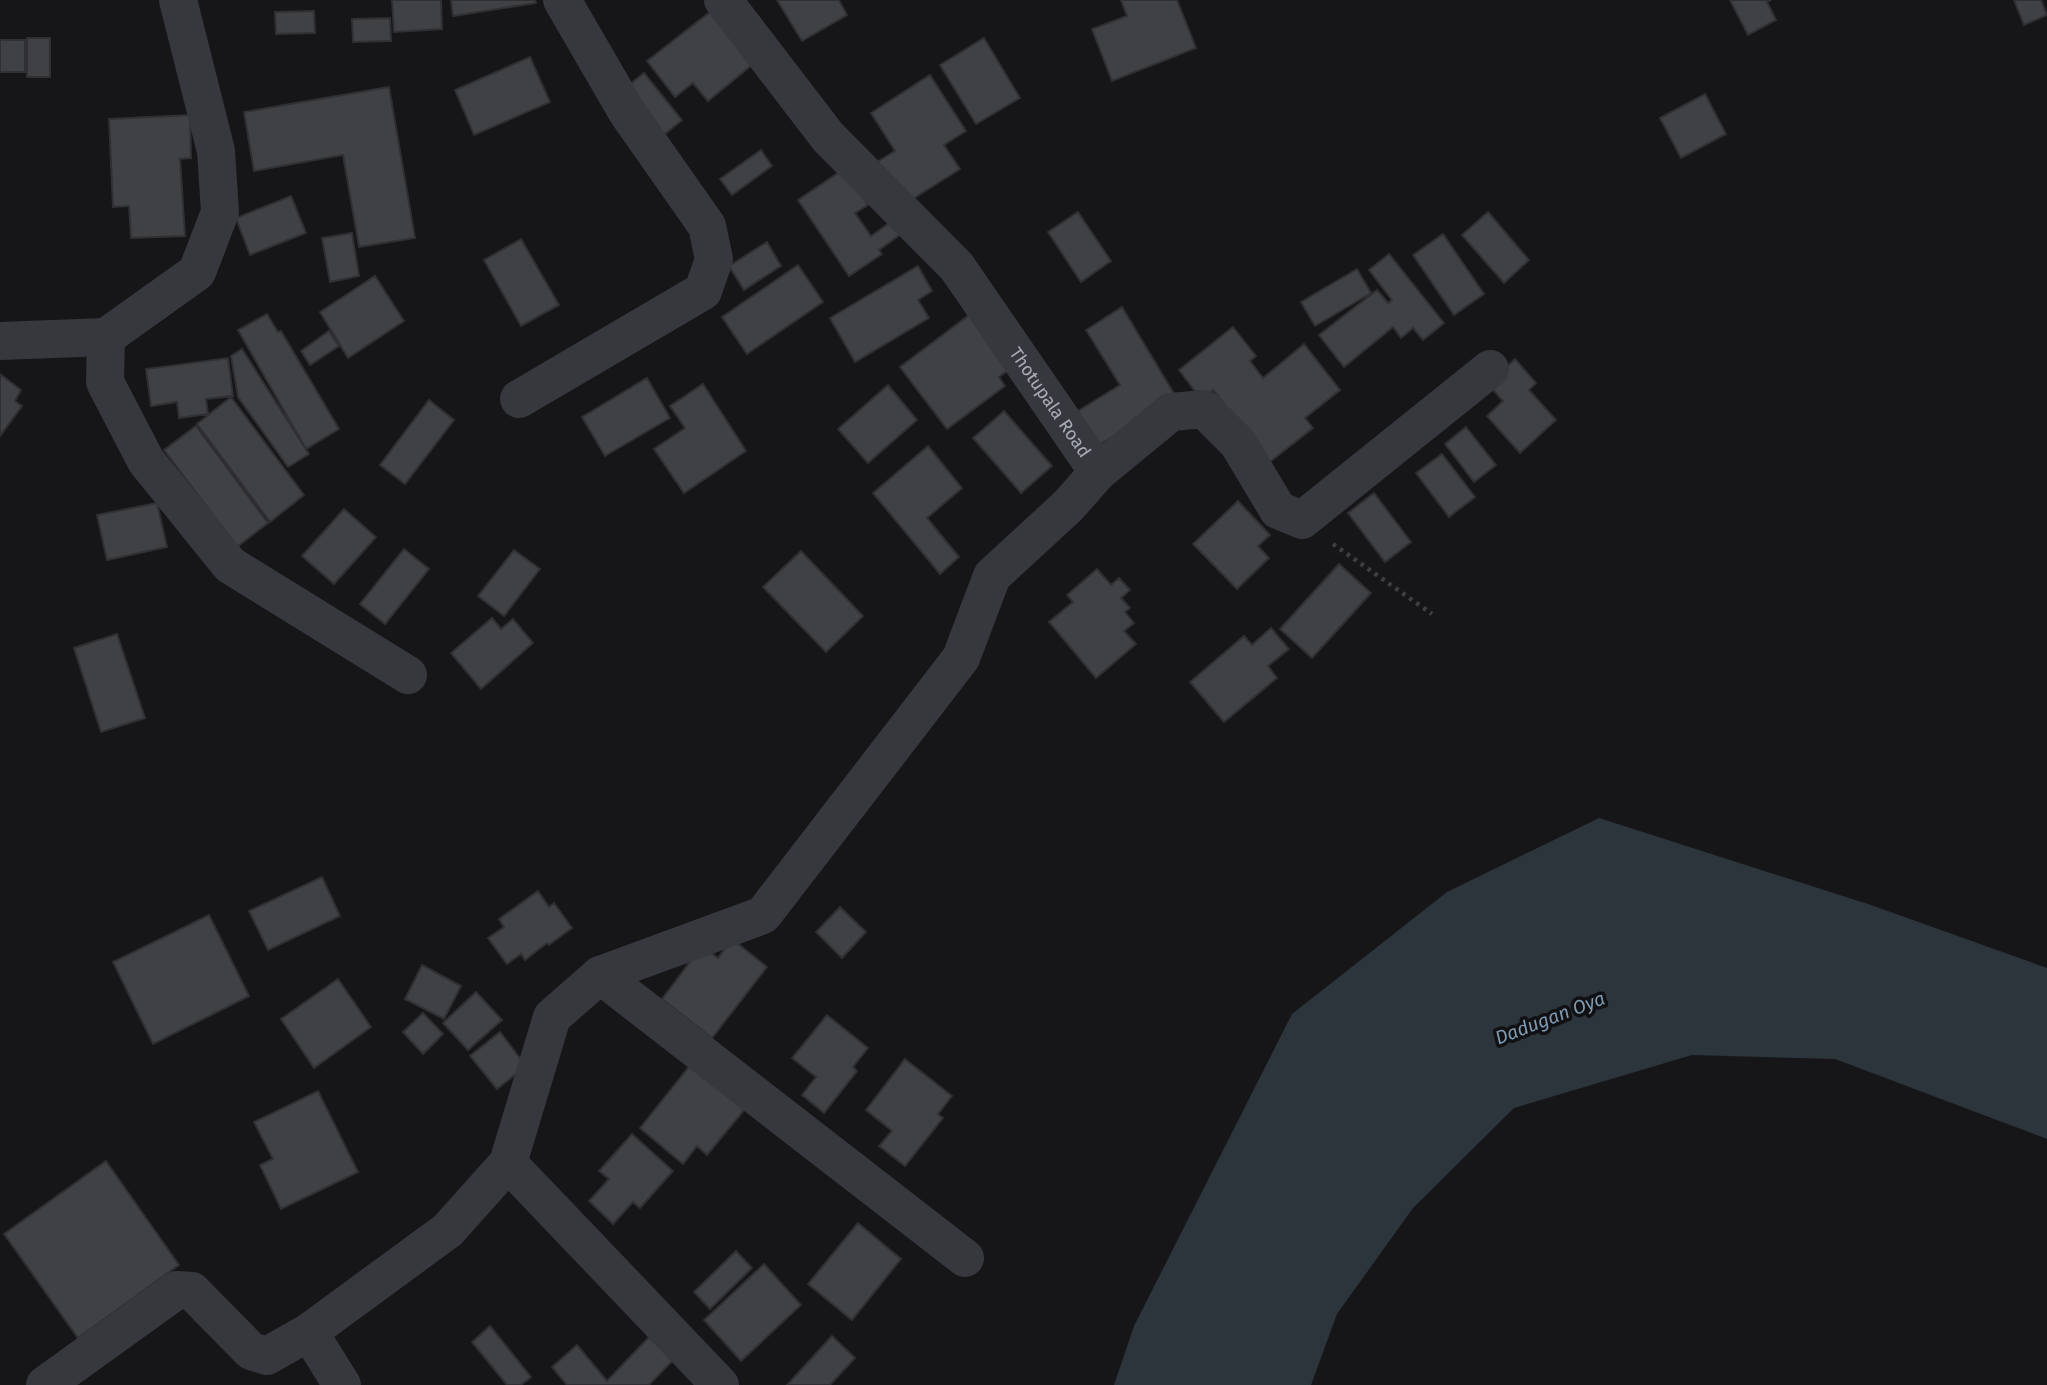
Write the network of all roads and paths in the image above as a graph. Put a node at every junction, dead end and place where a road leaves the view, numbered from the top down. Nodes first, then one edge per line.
1 (178, 0) edge
2 (562, 0) edge
3 (723, 0) edge
4 (106, 337) junction
5 (0, 341) edge
6 (1490, 369) dead end
7 (519, 399) dead end
8 (1098, 472) junction
9 (1302, 520) junction
10 (1432, 614) dead end
11 (408, 675) dead end
12 (600, 975) junction
13 (508, 1163) junction
14 (965, 1258) dead end
15 (309, 1332) junction
16 (45, 1385) edge
17 (342, 1385) edge
18 (720, 1385) edge

1 - 4 street
2 - 7 street
3 - 8 street, Thotupala Road
4 - 5 street
4 - 11 street
6 - 9 street
8 - 9 street, Thotupala Road
8 - 12 street
9 - 10 path
12 - 13 street
12 - 14 street
13 - 15 street
13 - 18 street
15 - 16 street
15 - 17 street

